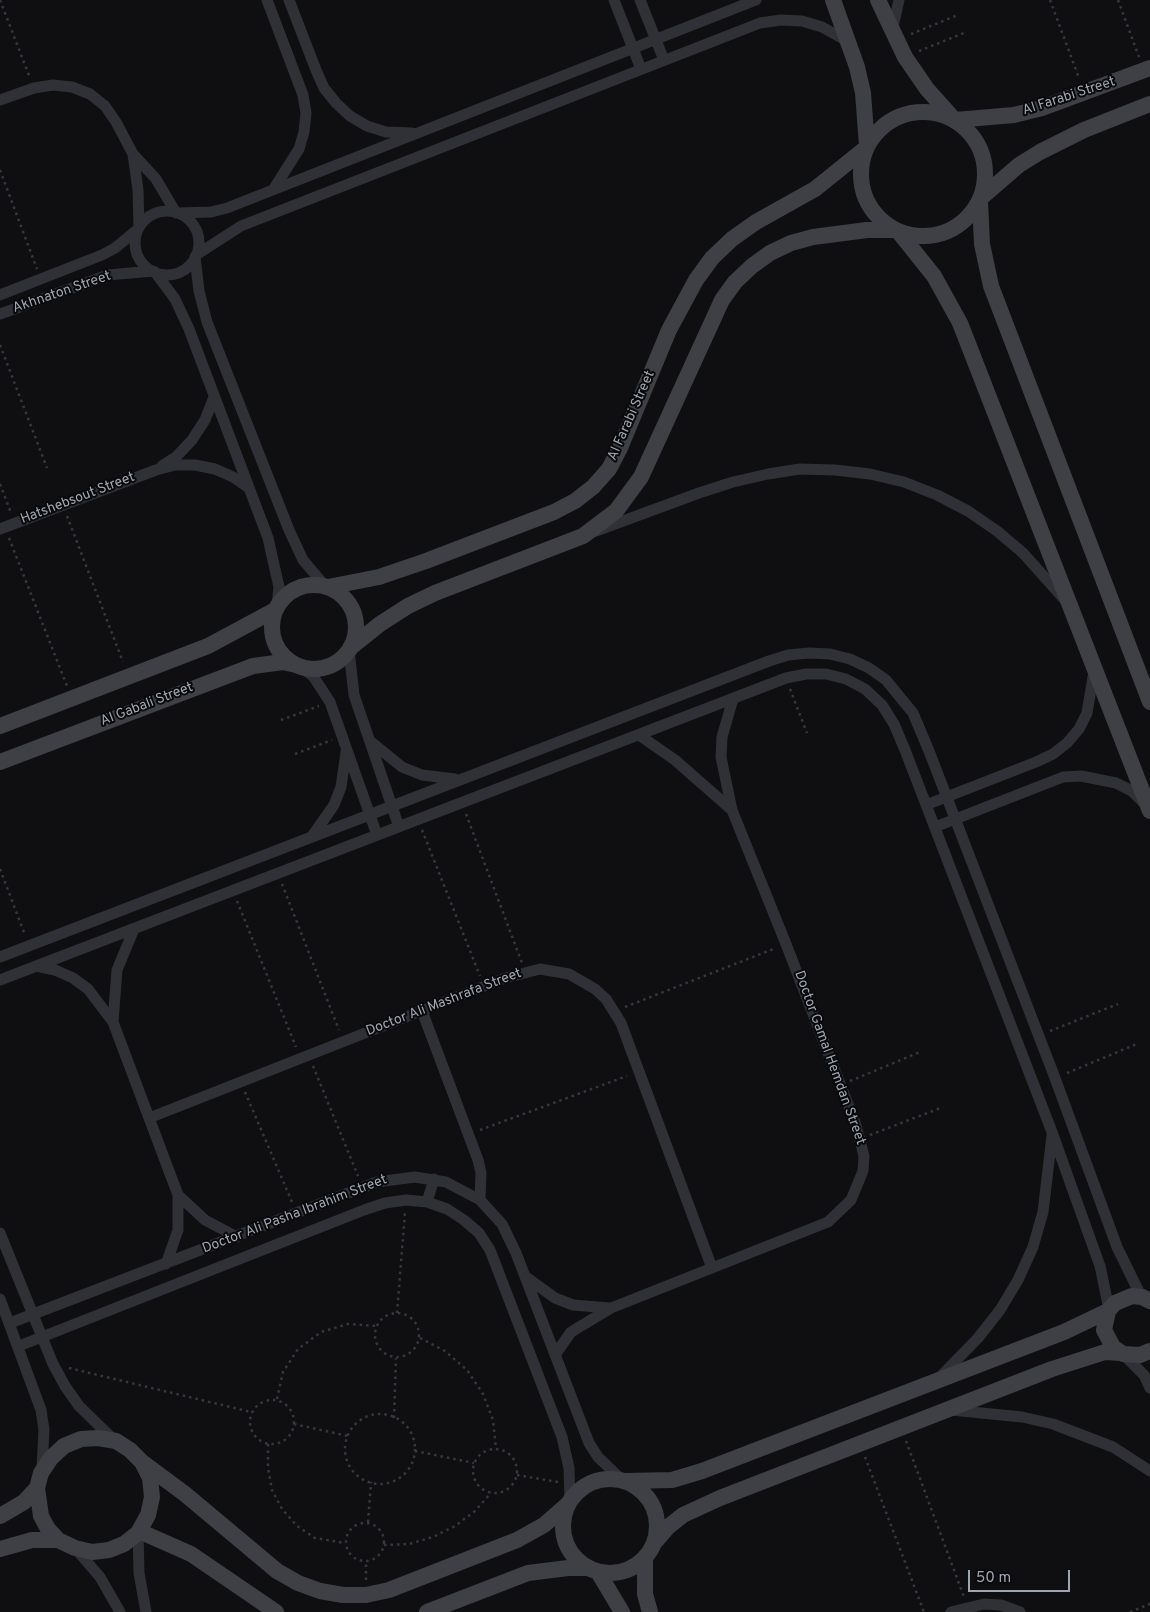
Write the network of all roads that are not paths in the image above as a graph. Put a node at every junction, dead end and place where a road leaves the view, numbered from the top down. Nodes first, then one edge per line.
1 (261, 0) edge
2 (289, 0) edge
3 (614, 0) edge
4 (640, 0) edge
5 (756, 0) edge
6 (833, 0) edge
7 (878, 0) edge
8 (899, 0) edge
9 (269, 5) edge
10 (894, 37) junction
11 (656, 40) junction
12 (849, 42) junction
13 (633, 49) junction
14 (664, 60) junction
15 (641, 69) junction
16 (1147, 70) edge
17 (0, 100) edge
18 (1150, 104) edge
19 (954, 120) junction
20 (417, 133) junction
21 (866, 147) junction
22 (133, 154) junction
23 (273, 190) junction
24 (981, 199) junction
25 (177, 213) junction
26 (139, 228) junction
27 (896, 231) junction
28 (195, 256) junction
29 (154, 272) junction
30 (0, 295) edge
31 (0, 314) edge
32 (214, 398) junction
33 (156, 470) junction
34 (249, 488) junction
35 (7, 526) edge
36 (582, 536) junction
37 (326, 587) junction
38 (1068, 603) junction
39 (276, 608) junction
40 (349, 649) junction
41 (769, 661) junction
42 (298, 665) junction
43 (1094, 670) junction
44 (781, 680) junction
45 (733, 699) junction
46 (1150, 702) edge
47 (0, 726) edge
48 (639, 735) junction
49 (368, 740) junction
50 (347, 748) junction
51 (0, 762) edge
52 (464, 778) junction
53 (947, 796) junction
54 (926, 805) junction
55 (392, 806) junction
56 (1149, 809) edge
57 (732, 810) junction
58 (370, 815) junction
59 (956, 818) junction
60 (399, 827) junction
61 (935, 827) junction
62 (377, 836) junction
63 (312, 837) junction
64 (134, 928) junction
65 (0, 957) edge
66 (36, 966) junction
67 (1, 978) edge
68 (422, 1011) junction
69 (113, 1022) junction
70 (149, 1118) junction
71 (1052, 1132) junction
72 (434, 1179) junction
73 (178, 1195) junction
74 (480, 1200) junction
75 (427, 1202) junction
76 (0, 1233) edge
77 (237, 1237) junction
78 (166, 1264) junction
79 (712, 1268) junction
80 (524, 1276) junction
81 (1146, 1297) edge
82 (0, 1299) edge
83 (611, 1308) junction
84 (1109, 1310) junction
85 (33, 1315) junction
86 (10, 1323) junction
87 (42, 1337) junction
88 (18, 1346) junction
89 (1150, 1351) edge
90 (1122, 1353) junction
91 (554, 1356) junction
92 (936, 1381) junction
93 (1150, 1388) edge
94 (946, 1410) junction
95 (116, 1441) junction
96 (142, 1462) junction
97 (1150, 1471) edge
98 (39, 1480) junction
99 (624, 1481) junction
100 (569, 1502) junction
101 (0, 1516) edge
102 (138, 1532) junction
103 (58, 1540) junction
104 (655, 1542) junction
105 (75, 1548) junction
106 (0, 1549) edge
107 (645, 1558) junction
108 (593, 1570) junction
109 (120, 1612) edge
110 (146, 1612) edge
111 (276, 1612) edge
112 (427, 1612) edge
113 (622, 1612) edge
114 (650, 1612) edge
115 (951, 1612) edge
116 (1020, 1612) edge

1 - 9 street
2 - 20 street
3 - 13 street
4 - 11 street
5 - 11 street
6 - 12 street
7 - 10 street
8 - 10 street
9 - 23 street
10 - 19 street
11 - 13 street
11 - 14 street
12 - 14 street
12 - 21 street
13 - 15 street
13 - 20 street
14 - 15 street
15 - 28 street
16 - 19 street, Al Farabi Street
17 - 22 street
18 - 24 street
19 - 21 street
19 - 24 street
20 - 23 street
21 - 27 street
21 - 37 street, Al Farabi Street
22 - 25 street
22 - 26 street
23 - 25 street
24 - 27 street
24 - 46 street
25 - 26 street
25 - 28 street
26 - 29 street
26 - 30 street, Akhnaton Street
27 - 36 street
27 - 38 street
28 - 29 street
28 - 37 street
29 - 31 street, Akhnaton Street
29 - 32 street
32 - 33 street, Hatshebsout Street
32 - 34 street
33 - 34 street, Hatshebsout Street
33 - 35 street, Hatshebsout Street
34 - 39 street
36 - 38 street
36 - 40 street
37 - 39 street
37 - 40 street
38 - 43 street
39 - 42 street
39 - 47 street
40 - 42 street
40 - 49 street
41 - 44 street
41 - 52 street
41 - 53 street
42 - 50 street
42 - 51 street, Al Gabali Street
43 - 53 street
43 - 56 street
44 - 45 street
44 - 54 street
45 - 48 street
45 - 57 street, Doctor Gamal Hemdan Street
48 - 57 street, Doctor Gamal Hemdan Street
48 - 60 street
49 - 52 street
49 - 55 street
50 - 58 street
50 - 63 street
52 - 55 street
53 - 54 street
53 - 59 street
54 - 61 street
55 - 58 street
55 - 60 street
56 - 59 street
57 - 79 street, Doctor Gamal Hemdan Street
58 - 62 street
58 - 63 street
59 - 61 street
59 - 81 street
60 - 62 street
61 - 71 street
62 - 64 street
63 - 65 street
64 - 66 street
64 - 69 street
66 - 67 street
66 - 69 street
68 - 70 street, Doctor Ali Mashrafa Street
68 - 74 street
68 - 79 street, Doctor Ali Mashrafa Street
69 - 70 street
70 - 73 street
71 - 84 street
71 - 92 street
72 - 74 street, Doctor Ali Pasha Ibrahim Street
72 - 75 street
72 - 77 street, Doctor Ali Pasha Ibrahim Street
73 - 77 street
73 - 78 street
74 - 80 street, Doctor Ali Pasha Ibrahim Street
75 - 87 street, Doctor Ali Pasha Ibrahim Street
75 - 100 street, Doctor Ali Pasha Ibrahim Street
76 - 85 street
77 - 78 street, Doctor Ali Pasha Ibrahim Street
78 - 85 street, Doctor Ali Pasha Ibrahim Street
79 - 83 street, Doctor Gamal Hemdan Street
80 - 83 street, Doctor Gamal Hemdan Street
80 - 91 street, Doctor Ali Pasha Ibrahim Street
81 - 84 street
82 - 86 street
83 - 91 street, Doctor Gamal Hemdan Street
84 - 90 street
84 - 92 street
85 - 86 street, Doctor Ali Pasha Ibrahim Street
85 - 87 street
86 - 88 street
87 - 88 street, Doctor Ali Pasha Ibrahim Street
87 - 95 street
88 - 98 street
89 - 90 street
90 - 93 street
90 - 94 street
91 - 99 street, Doctor Ali Pasha Ibrahim Street
92 - 99 street
94 - 97 street
94 - 104 street
95 - 96 street
95 - 98 street
96 - 100 street
96 - 102 street
98 - 101 street
98 - 103 street
99 - 100 street
99 - 104 street
100 - 108 street
102 - 105 street
102 - 110 street
102 - 111 street
103 - 105 street
103 - 106 street
104 - 107 street
105 - 109 street
107 - 108 street
107 - 114 street
108 - 112 street
108 - 113 street
115 - 116 street

